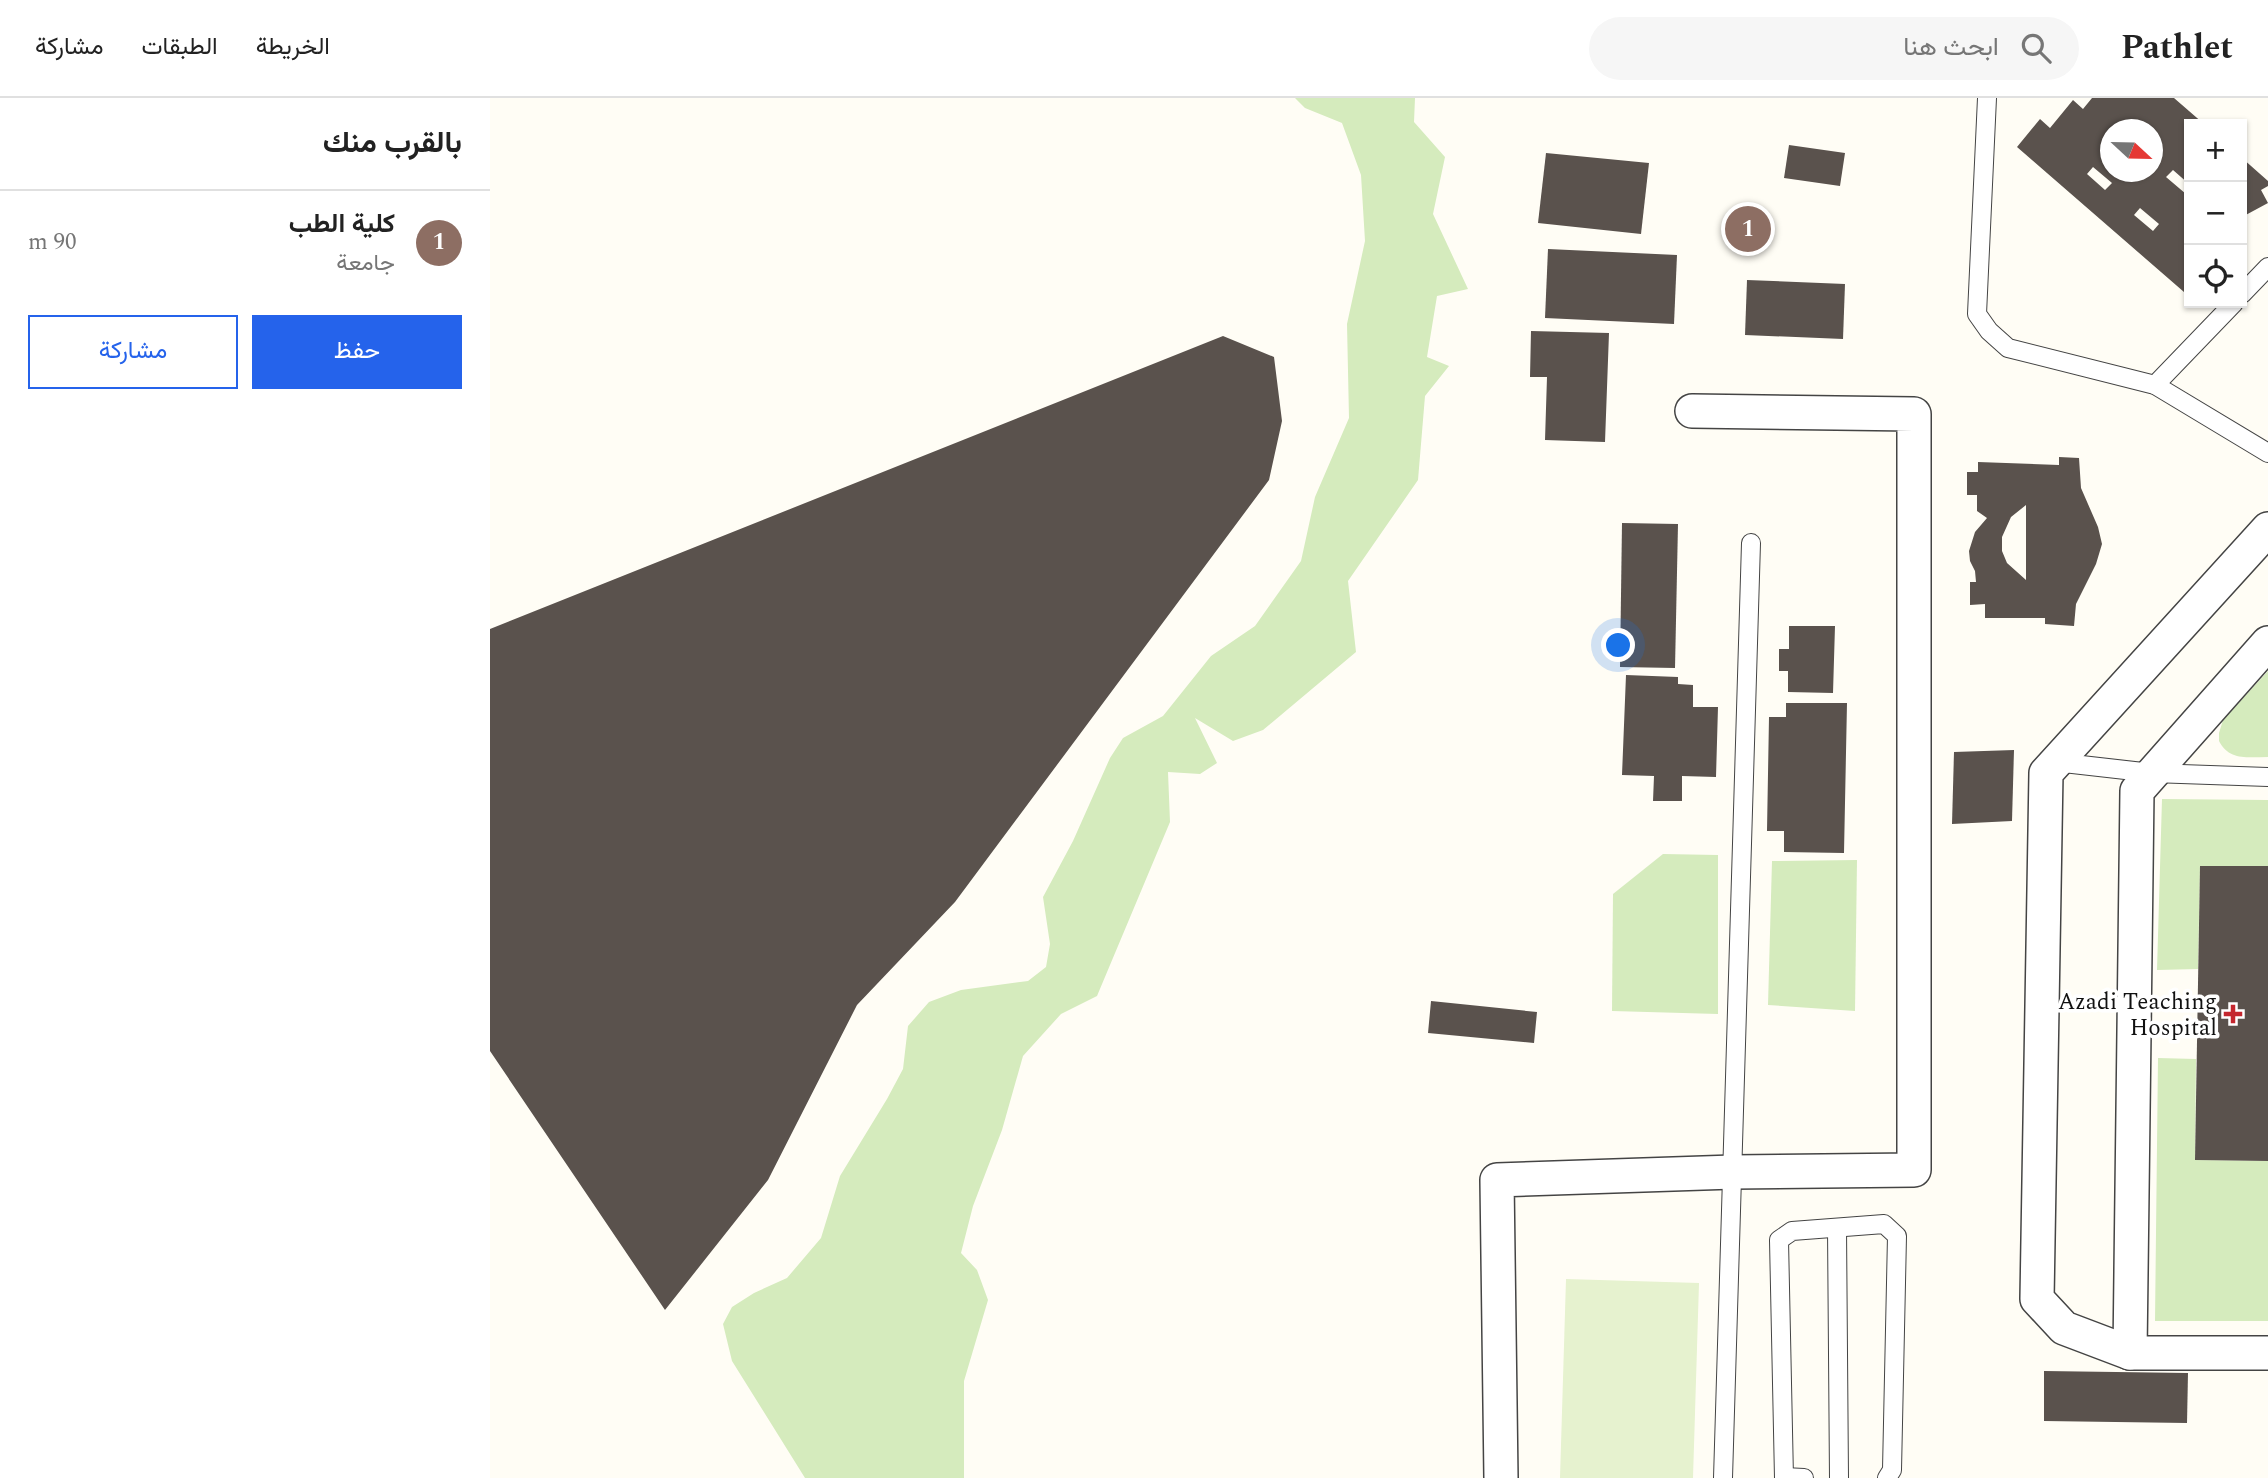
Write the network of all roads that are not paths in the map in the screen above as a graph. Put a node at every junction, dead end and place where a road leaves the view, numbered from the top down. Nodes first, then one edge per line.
1 (1987, 98) edge
2 (2268, 267) edge
3 (2247, 289) edge
4 (2229, 308) edge
5 (2155, 385) junction
6 (1692, 411) dead end
7 (2268, 453) edge
8 (2268, 529) edge
9 (1751, 542) dead end
10 (2268, 643) edge
11 (2056, 762) junction
12 (2152, 773) junction
13 (2268, 776) edge
14 (1733, 1172) junction
15 (1837, 1228) junction
16 (2130, 1353) junction
17 (2268, 1353) edge
18 (1784, 1477) edge
19 (1501, 1478) edge
20 (1723, 1478) edge
21 (1804, 1478) edge
22 (1839, 1478) edge
23 (1887, 1478) edge

1 - 5 lane
2 - 3 lane
4 - 5 lane
5 - 7 lane
6 - 14 street
8 - 11 street
9 - 14 lane
10 - 12 street
11 - 12 lane
11 - 16 street
12 - 13 lane
12 - 16 street
14 - 19 street
14 - 20 lane
15 - 18 lane
15 - 22 lane
15 - 23 lane
16 - 17 street
18 - 21 lane

